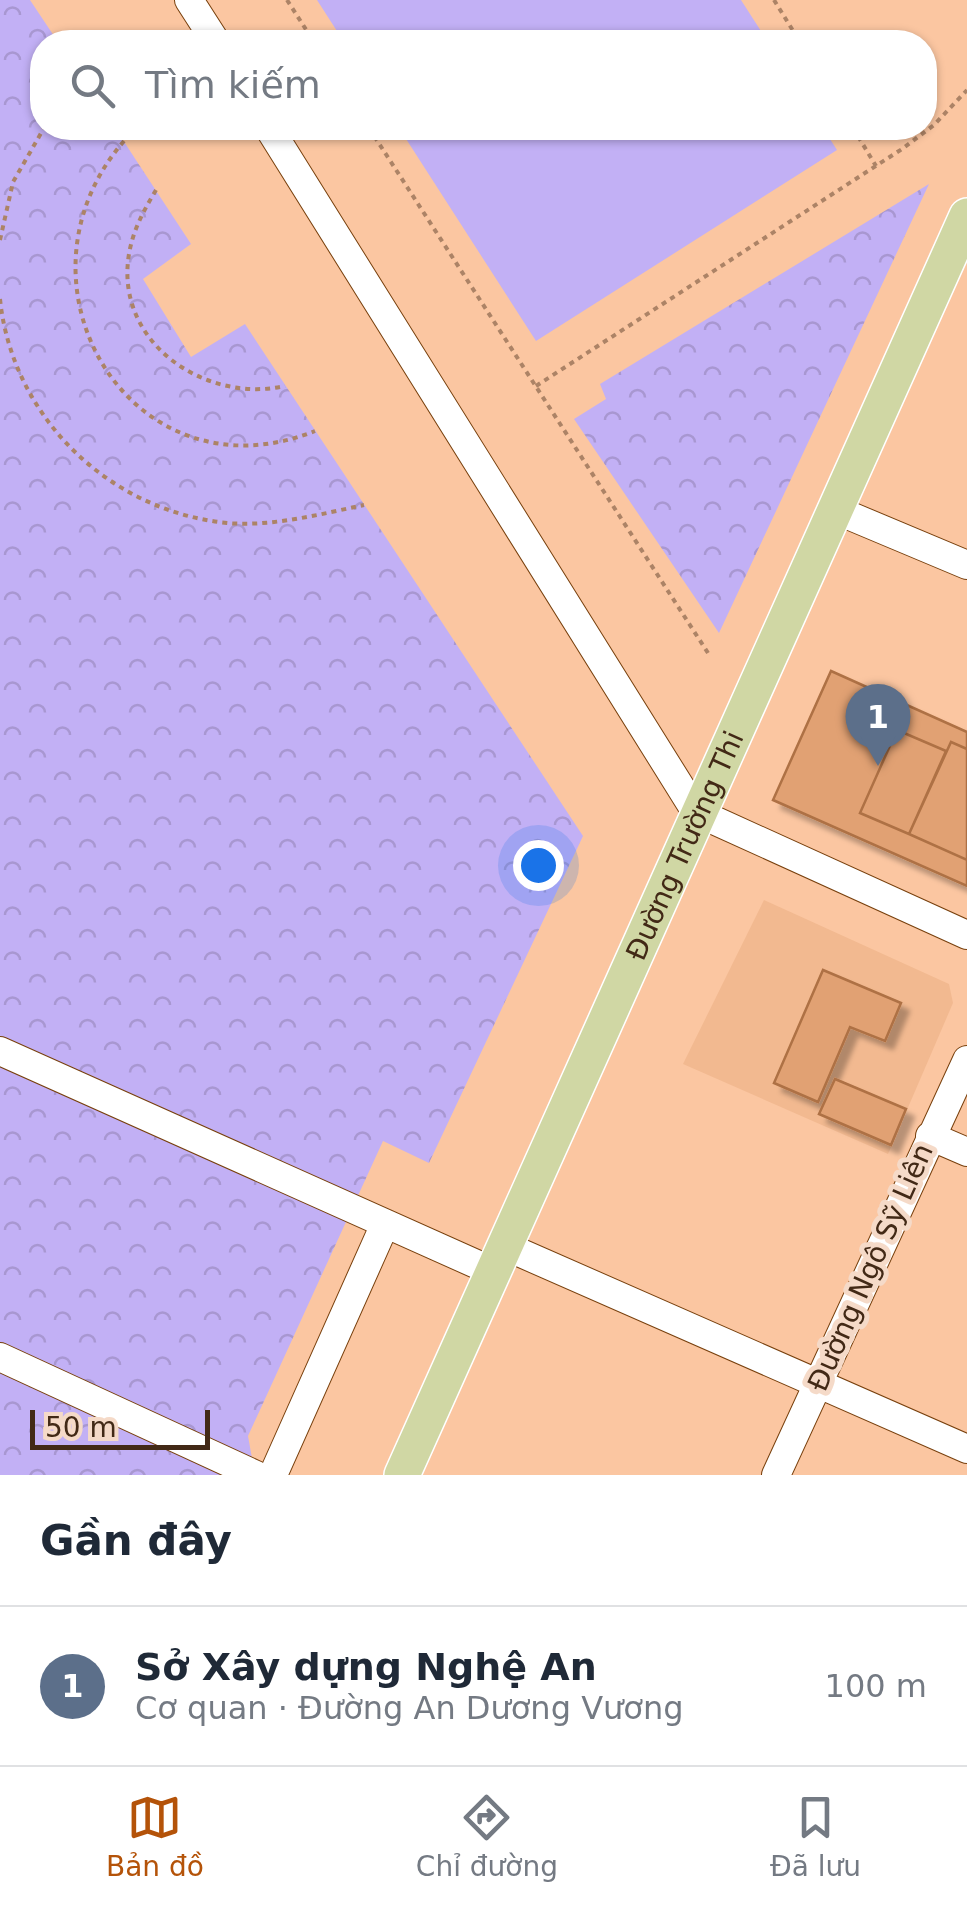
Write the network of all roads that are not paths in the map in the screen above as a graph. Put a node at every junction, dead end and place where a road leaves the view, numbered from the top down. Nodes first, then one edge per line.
1 (189, 0) edge
2 (208, 30) edge
3 (276, 140) edge
4 (967, 216) edge
5 (836, 510) junction
6 (967, 564) edge
7 (696, 812) junction
8 (967, 936) edge
9 (0, 1053) edge
10 (967, 1060) edge
11 (930, 1136) junction
12 (967, 1152) edge
13 (386, 1224) junction
14 (500, 1259) junction
15 (0, 1357) edge
16 (816, 1385) junction
17 (967, 1450) edge
18 (256, 1475) edge
19 (274, 1475) edge
20 (402, 1475) edge
21 (776, 1475) edge

1 - 2 street
3 - 7 street
4 - 5 main road, Đường Trường Thi
5 - 6 street
5 - 7 main road, Đường Trường Thi
7 - 8 street
7 - 14 main road, Đường Trường Thi
9 - 13 street
10 - 11 street, Đường Ngô Sỹ Liên
11 - 12 street
11 - 16 street, Đường Ngô Sỹ Liên
13 - 14 street
13 - 19 street
14 - 16 street
14 - 20 main road, Đường Trường Thi
15 - 18 street
16 - 17 street
16 - 21 street, Đường Ngô Sỹ Liên

